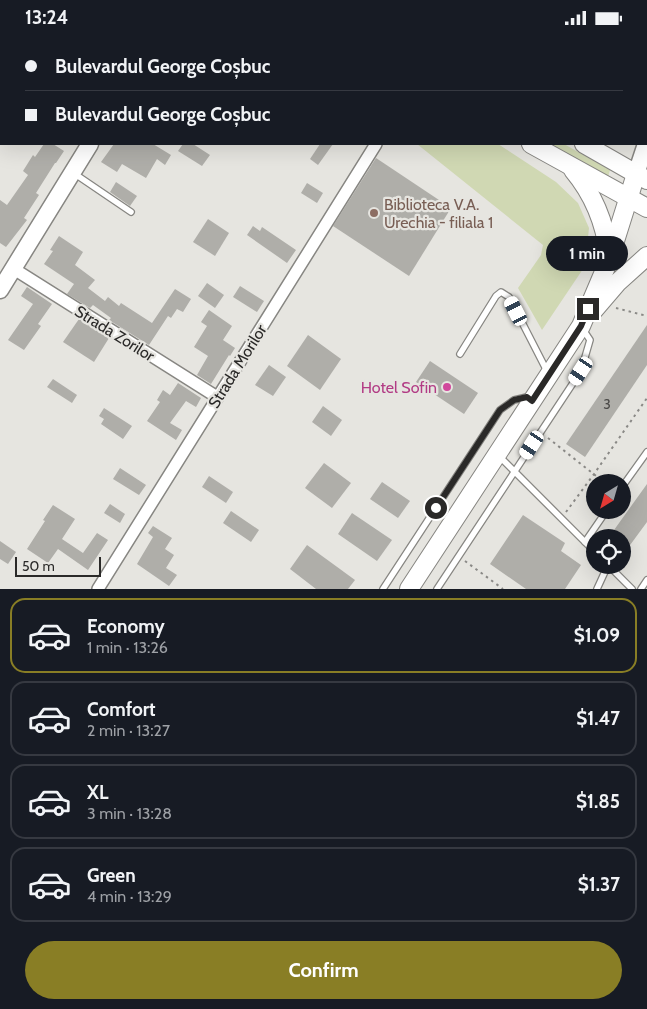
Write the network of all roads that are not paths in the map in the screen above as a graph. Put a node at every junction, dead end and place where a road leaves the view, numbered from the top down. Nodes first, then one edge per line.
1 (89, 145) edge
2 (375, 145) edge
3 (533, 145) edge
4 (586, 145) edge
5 (646, 145) edge
6 (559, 159) junction
7 (73, 172) junction
8 (641, 177) edge
9 (629, 198) junction
10 (647, 208) edge
11 (131, 212) dead end
12 (647, 255) edge
13 (610, 260) junction
14 (14, 269) junction
15 (0, 290) edge
16 (581, 326) junction
17 (460, 354) dead end
18 (549, 375) junction
19 (217, 397) junction
20 (532, 401) junction
21 (647, 452) edge
22 (497, 454) junction
23 (515, 472) junction
24 (631, 474) edge
25 (586, 543) edge
26 (604, 574) edge
27 (617, 574) edge
28 (647, 580) edge
29 (98, 589) edge
30 (383, 589) edge
31 (408, 589) edge
32 (436, 589) edge
33 (597, 589) edge
34 (632, 589) edge
35 (640, 589) edge

1 - 7 street
2 - 19 street, Strada Morilor
3 - 6 main road
4 - 8 main road
5 - 8 street
6 - 9 main road
6 - 13 main road
7 - 11 lane
7 - 14 street
8 - 9 main road
9 - 10 main road
9 - 13 main road
12 - 16 main road
13 - 16 main road
14 - 15 street
14 - 19 street, Strada Zorilor
16 - 18 main road
16 - 23 lane
17 - 18 lane
18 - 20 main road
19 - 29 street, Strada Morilor
20 - 22 main road
20 - 30 lane
21 - 24 lane
22 - 23 lane
22 - 31 main road
23 - 25 lane
23 - 32 lane
26 - 33 lane
27 - 34 lane
28 - 35 lane

